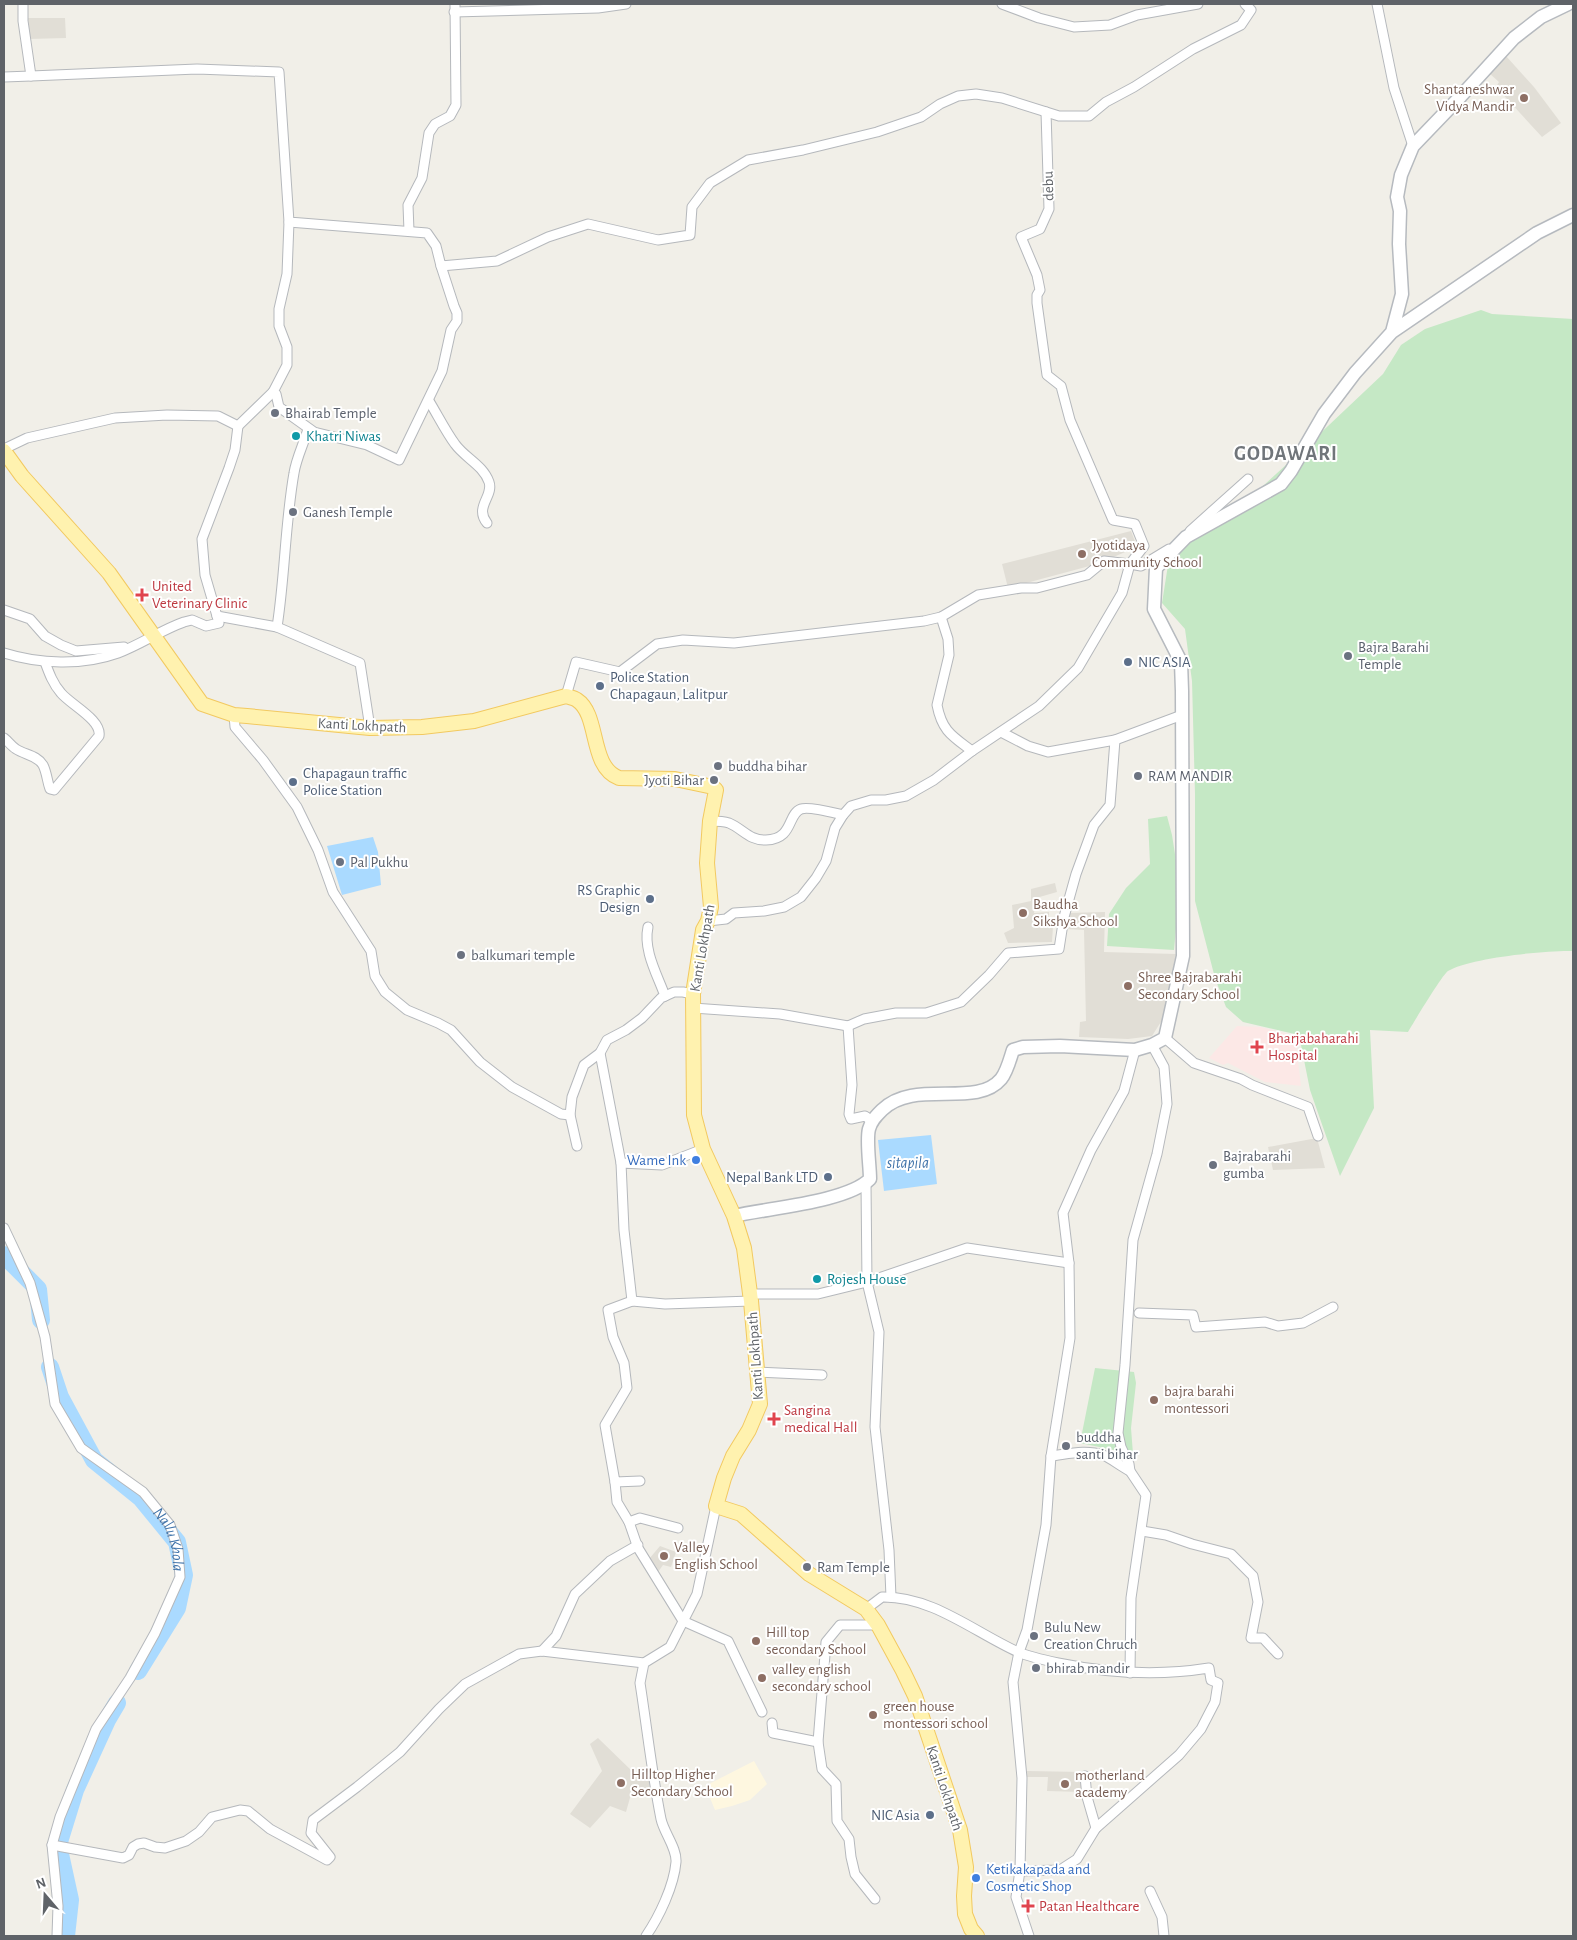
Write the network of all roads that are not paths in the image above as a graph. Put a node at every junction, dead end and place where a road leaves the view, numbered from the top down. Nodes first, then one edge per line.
1 (23, 4) edge
2 (626, 4) edge
3 (1002, 4) edge
4 (1198, 4) edge
5 (1245, 4) edge
6 (1377, 4) edge
7 (1568, 4) edge
8 (454, 8) edge
9 (31, 76) junction
10 (4, 77) edge
11 (1046, 112) junction
12 (1413, 146) junction
13 (1573, 215) edge
14 (289, 222) junction
15 (409, 231) junction
16 (441, 266) junction
17 (1392, 332) junction
18 (273, 392) junction
19 (429, 401) junction
20 (238, 426) junction
21 (308, 429) junction
22 (5, 452) edge
23 (1248, 479) dead end
24 (487, 523) dead end
25 (1130, 564) junction
26 (4, 610) edge
27 (218, 616) junction
28 (942, 617) junction
29 (277, 627) junction
30 (155, 635) junction
31 (131, 647) junction
32 (4, 652) edge
33 (45, 662) junction
34 (566, 696) junction
35 (234, 714) junction
36 (1182, 715) junction
37 (370, 728) junction
38 (1001, 732) junction
39 (4, 738) edge
40 (1115, 740) junction
41 (972, 751) junction
42 (843, 815) junction
43 (710, 821) junction
44 (708, 921) junction
45 (648, 926) dead end
46 (665, 996) junction
47 (693, 1001) junction
48 (848, 1026) junction
49 (1165, 1038) junction
50 (1152, 1045) junction
51 (1135, 1050) junction
52 (600, 1053) junction
53 (570, 1115) junction
54 (872, 1120) junction
55 (1318, 1136) dead end
56 (577, 1146) dead end
57 (703, 1149) junction
58 (621, 1163) junction
59 (866, 1184) junction
60 (734, 1216) junction
61 (4, 1228) edge
62 (1069, 1263) junction
63 (868, 1282) junction
64 (750, 1297) junction
65 (632, 1301) junction
66 (1333, 1308) dead end
67 (1139, 1312) dead end
68 (758, 1372) junction
69 (822, 1375) dead end
70 (1051, 1456) junction
71 (1130, 1471) junction
72 (640, 1481) dead end
73 (615, 1482) junction
74 (716, 1506) junction
75 (629, 1522) junction
76 (678, 1528) dead end
77 (1142, 1531) junction
78 (638, 1545) junction
79 (891, 1597) junction
80 (866, 1609) junction
81 (684, 1622) junction
82 (878, 1625) junction
83 (542, 1651) junction
84 (1019, 1652) junction
85 (1278, 1654) dead end
86 (644, 1663) junction
87 (1130, 1673) junction
88 (762, 1712) dead end
89 (772, 1723) dead end
90 (818, 1742) junction
91 (1085, 1776) dead end
92 (1096, 1828) junction
93 (52, 1845) junction
94 (1020, 1871) junction
95 (1150, 1890) dead end
96 (875, 1899) dead end
97 (57, 1936) edge
98 (646, 1936) edge
99 (977, 1936) edge
100 (1029, 1936) edge
101 (1164, 1936) edge

1 - 9 street
2 - 8 street
3 - 4 street
5 - 11 street
6 - 12 street
7 - 12 street
8 - 15 street
9 - 10 street
9 - 14 street
11 - 16 street
11 - 25 street, debu
12 - 17 street
13 - 17 street
14 - 15 street
14 - 18 street
15 - 16 street
16 - 19 street
17 - 36 street
18 - 20 street
18 - 21 street
19 - 21 street
19 - 24 street
20 - 22 street
20 - 27 street
21 - 29 street
22 - 30 main road, Kanti Lokhpath
23 - 25 street
25 - 28 street
25 - 38 street
26 - 31 street
27 - 29 street
27 - 30 street
28 - 34 street
28 - 41 street
29 - 37 street
30 - 31 street
30 - 35 main road, Kanti Lokhpath
31 - 33 street
32 - 33 street
33 - 39 street
34 - 37 main road, Kanti Lokhpath
34 - 43 main road, Kanti Lokhpath
35 - 37 main road, Kanti Lokhpath
35 - 53 street
36 - 40 street
36 - 49 street
38 - 40 street
38 - 41 street
40 - 48 street
41 - 42 street
42 - 43 street
42 - 44 street
43 - 44 main road, Kanti Lokhpath
44 - 47 main road, Kanti Lokhpath
45 - 46 street
46 - 47 street
46 - 52 street
47 - 48 street
47 - 57 main road, Kanti Lokhpath
48 - 54 street
49 - 50 street
49 - 55 street
50 - 51 street
50 - 71 street
51 - 54 street
51 - 62 street
52 - 53 street
52 - 58 street
53 - 56 street
54 - 59 street
57 - 58 street
57 - 60 main road, Kanti Lokhpath
58 - 65 street
59 - 60 street
59 - 63 street
60 - 64 main road, Kanti Lokhpath
61 - 93 street
62 - 63 street
62 - 70 street
63 - 64 street
63 - 79 street
64 - 65 street
64 - 68 main road, Kanti Lokhpath
65 - 73 street
66 - 67 street
68 - 69 street
68 - 74 main road, Kanti Lokhpath
70 - 71 street
70 - 84 street
71 - 77 street
72 - 73 street
73 - 75 street
74 - 80 main road, Kanti Lokhpath
74 - 81 street
75 - 76 street
75 - 78 street
77 - 85 street
77 - 87 street
78 - 81 street
78 - 83 street
79 - 80 street
79 - 84 street
80 - 82 main road, Kanti Lokhpath
81 - 86 street
81 - 88 street
82 - 90 street
82 - 99 main road, Kanti Lokhpath
83 - 86 street
83 - 93 street
84 - 87 street
84 - 94 street
86 - 98 street
87 - 92 street
89 - 90 street
90 - 96 street
91 - 92 street
92 - 94 street
93 - 97 street
94 - 100 street
95 - 101 street

